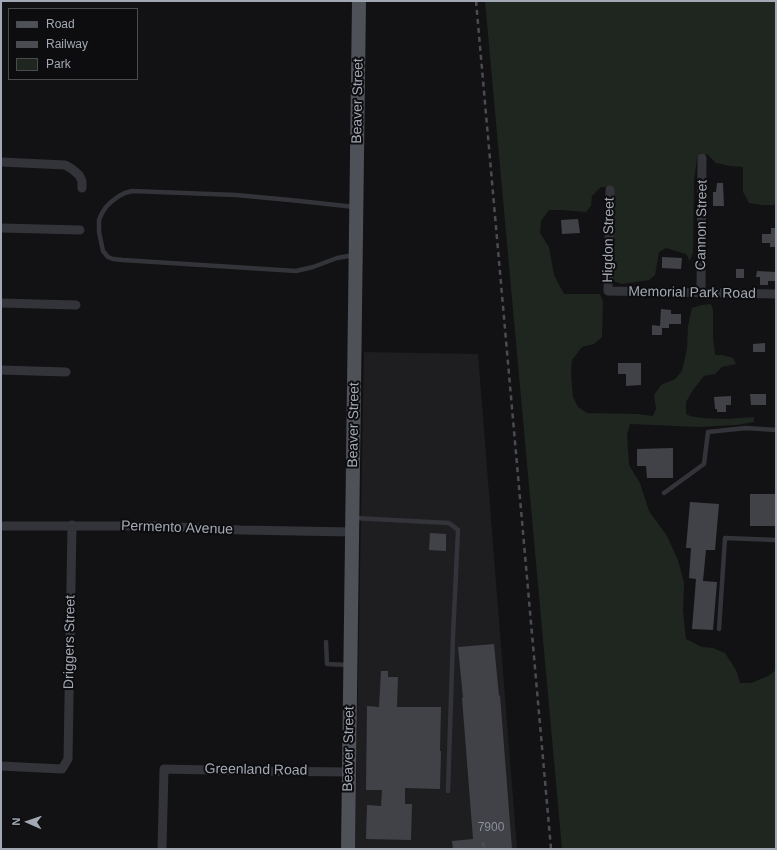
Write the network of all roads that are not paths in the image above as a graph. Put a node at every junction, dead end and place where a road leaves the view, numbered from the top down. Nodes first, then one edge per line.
1 (360, 1) edge
2 (702, 158) dead end
3 (1, 162) edge
4 (82, 188) dead end
5 (610, 190) dead end
6 (357, 208) junction
7 (1, 228) edge
8 (80, 230) dead end
9 (356, 255) junction
10 (608, 291) joint
11 (701, 293) junction
12 (776, 294) edge
13 (1, 303) edge
14 (76, 305) dead end
15 (1, 370) edge
16 (66, 372) dead end
17 (776, 430) edge
18 (664, 493) dead end
19 (352, 518) junction
20 (72, 525) junction
21 (1, 526) edge
22 (352, 532) junction
23 (776, 540) edge
24 (719, 630) dead end
25 (326, 642) dead end
26 (350, 665) junction
27 (1, 766) edge
28 (349, 772) junction
29 (448, 791) dead end
30 (162, 849) edge
31 (348, 849) edge

1 - 6 main road, Beaver Street
2 - 11 street, Cannon Street
3 - 4 street
5 - 10 street, Higdon Street
6 - 9 main road, Beaver Street
6 - 9 lane
7 - 8 street
9 - 19 main road, Beaver Street
10 - 11 street, Memorial Park Road
11 - 12 street, Memorial Park Road
13 - 14 street
15 - 16 street
17 - 18 lane
19 - 22 main road, Beaver Street
19 - 29 lane
20 - 21 street, Permento Avenue
20 - 22 street, Permento Avenue
20 - 27 street, Driggers Street
22 - 26 main road, Beaver Street
23 - 24 lane
25 - 26 lane
26 - 28 main road, Beaver Street
28 - 30 street, Greenland Road
28 - 31 main road, Beaver Street

